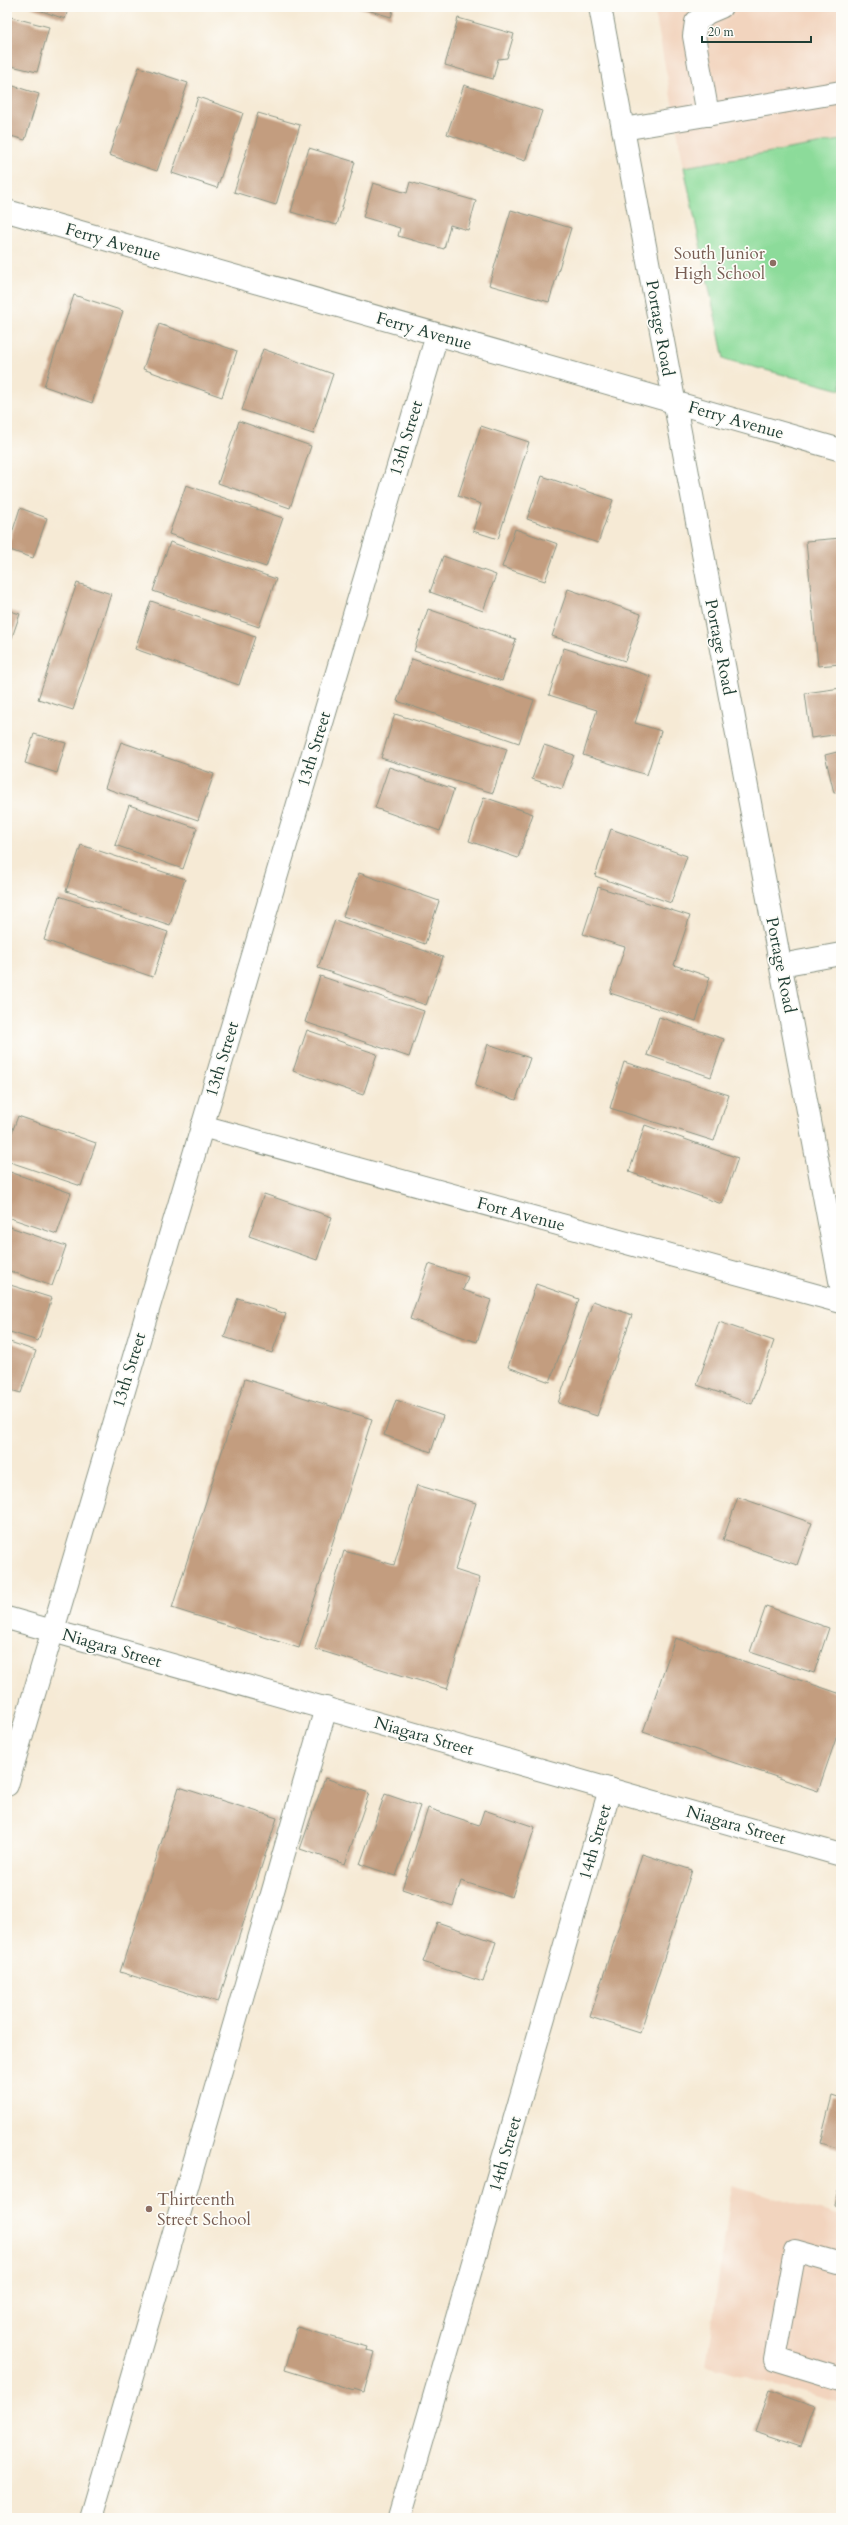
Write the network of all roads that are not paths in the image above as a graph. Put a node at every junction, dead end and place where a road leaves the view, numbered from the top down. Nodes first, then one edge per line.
1 (600, 7) edge
2 (721, 7) edge
3 (841, 92) edge
4 (708, 115) junction
5 (623, 129) junction
6 (7, 211) edge
7 (437, 335) junction
8 (673, 402) junction
9 (841, 450) edge
10 (841, 954) edge
11 (782, 965) junction
12 (202, 1126) junction
13 (841, 1286) edge
14 (841, 1302) edge
15 (7, 1618) edge
16 (52, 1631) junction
17 (326, 1708) junction
18 (7, 1784) edge
19 (610, 1789) junction
20 (841, 1855) edge
21 (841, 2264) edge
22 (841, 2379) edge
23 (91, 2518) edge
24 (399, 2518) edge

1 - 5 street, Portage Road
2 - 4 street
3 - 4 street
4 - 5 street
5 - 8 street, Portage Road
6 - 7 street, Ferry Avenue
7 - 8 street, Ferry Avenue
7 - 12 street, 13th Street
8 - 9 street, Ferry Avenue
8 - 11 street, Portage Road
10 - 11 street
11 - 13 street, Portage Road
12 - 14 street, Fort Avenue
12 - 16 street, 13th Street
15 - 16 street, Niagara Street
16 - 17 street, Niagara Street
16 - 18 street, 13th Street
17 - 19 street, Niagara Street
17 - 23 street
19 - 20 street, Niagara Street
19 - 24 street, 14th Street
21 - 22 street

